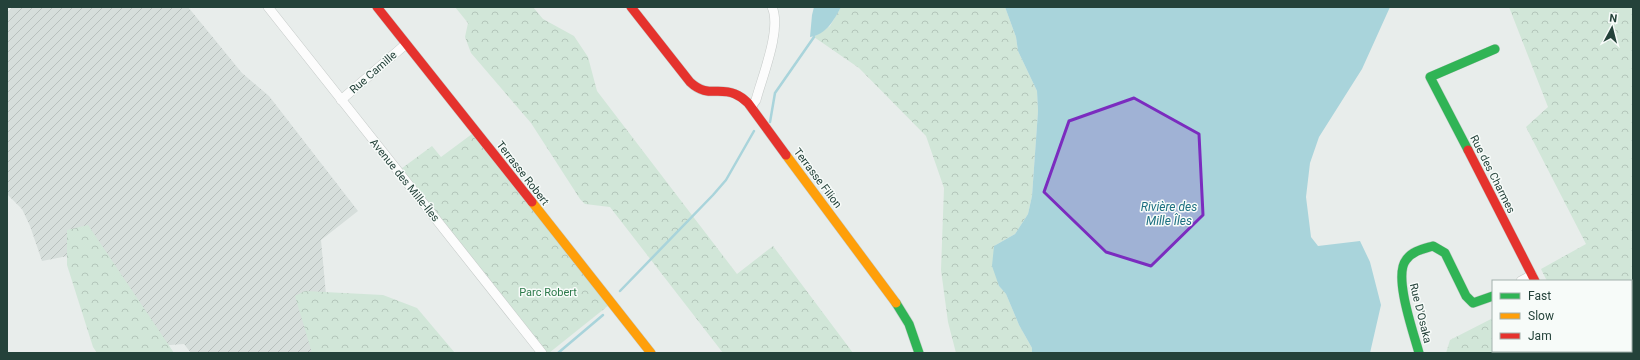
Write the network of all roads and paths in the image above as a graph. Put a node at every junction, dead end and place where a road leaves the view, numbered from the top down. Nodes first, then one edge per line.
1 (268, 7) edge
2 (377, 7) edge
3 (631, 7) edge
4 (772, 7) edge
5 (406, 44) junction
6 (1495, 49) dead end
7 (341, 100) junction
8 (751, 107) junction
9 (1534, 278) edge
10 (1492, 296) edge
11 (542, 353) edge
12 (651, 353) edge
13 (919, 353) edge
14 (1419, 353) edge

1 - 7 street, Avenue des Mille-Îles
2 - 5 street, Terrasse Robert
3 - 8 street, Terrasse Filion
4 - 8 street
5 - 7 street, Rue Camille
5 - 12 street, Terrasse Robert
6 - 9 street, Rue des Charmes
7 - 11 street, Avenue des Mille-Îles
8 - 13 street, Terrasse Filion
10 - 14 street, Rue D'Osaka

